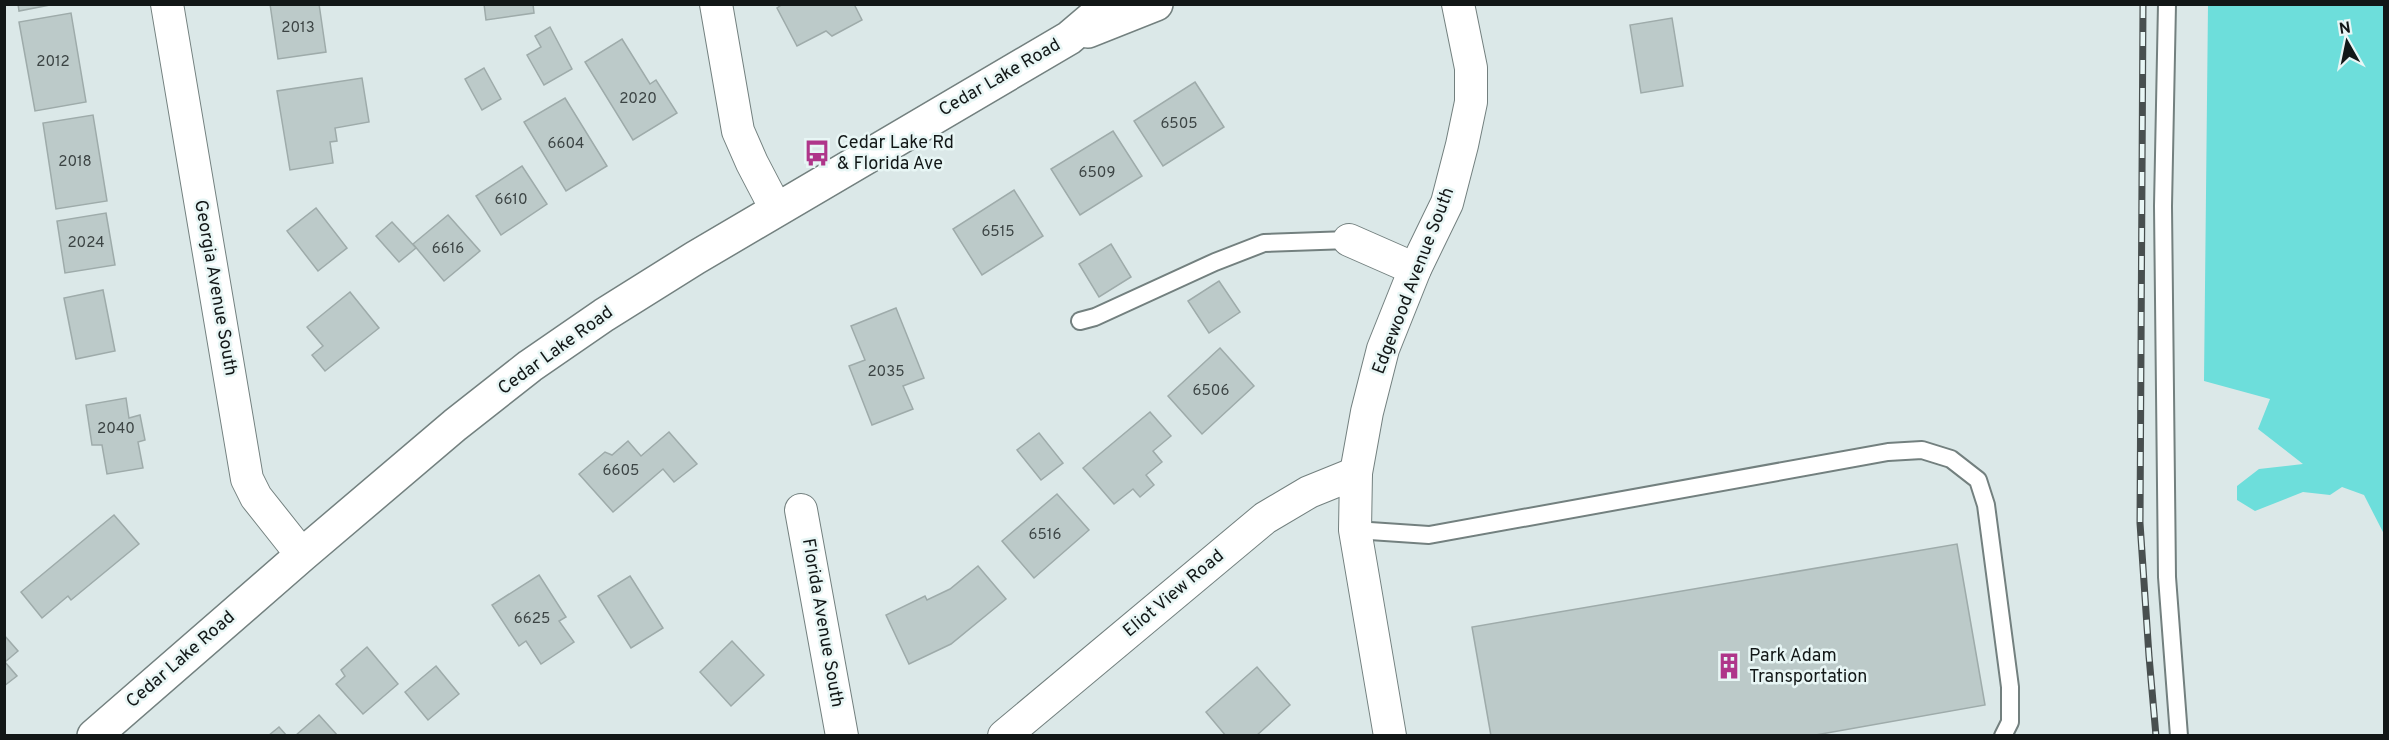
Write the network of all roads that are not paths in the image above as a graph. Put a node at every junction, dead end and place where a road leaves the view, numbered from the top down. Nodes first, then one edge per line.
1 (167, 4) edge
2 (716, 4) edge
3 (1109, 4) edge
4 (1156, 4) edge
5 (1458, 4) edge
6 (2167, 4) edge
7 (1069, 38) junction
8 (776, 209) junction
9 (1349, 240) joint
10 (1415, 268) junction
11 (1080, 321) dead end
12 (1356, 473) junction
13 (801, 510) dead end
14 (1355, 530) junction
15 (302, 555) junction
16 (94, 735) edge
17 (842, 735) edge
18 (1004, 735) edge
19 (1390, 735) edge
20 (2003, 735) edge
21 (2179, 735) edge

1 - 15 street, Georgia Avenue South
2 - 8 street
3 - 7 street, Cedar Lake Road
4 - 7 street, Cedar Lake Road
5 - 10 street, Edgewood Avenue South
6 - 21 lane
7 - 8 street, Cedar Lake Road
8 - 15 street, Cedar Lake Road
9 - 10 street
9 - 11 lane
10 - 12 street, Edgewood Avenue South
12 - 14 street, Edgewood Avenue South
12 - 18 street, Eliot View Road
13 - 17 street, Florida Avenue South
14 - 19 street, Edgewood Avenue South
14 - 20 lane
15 - 16 street, Cedar Lake Road

